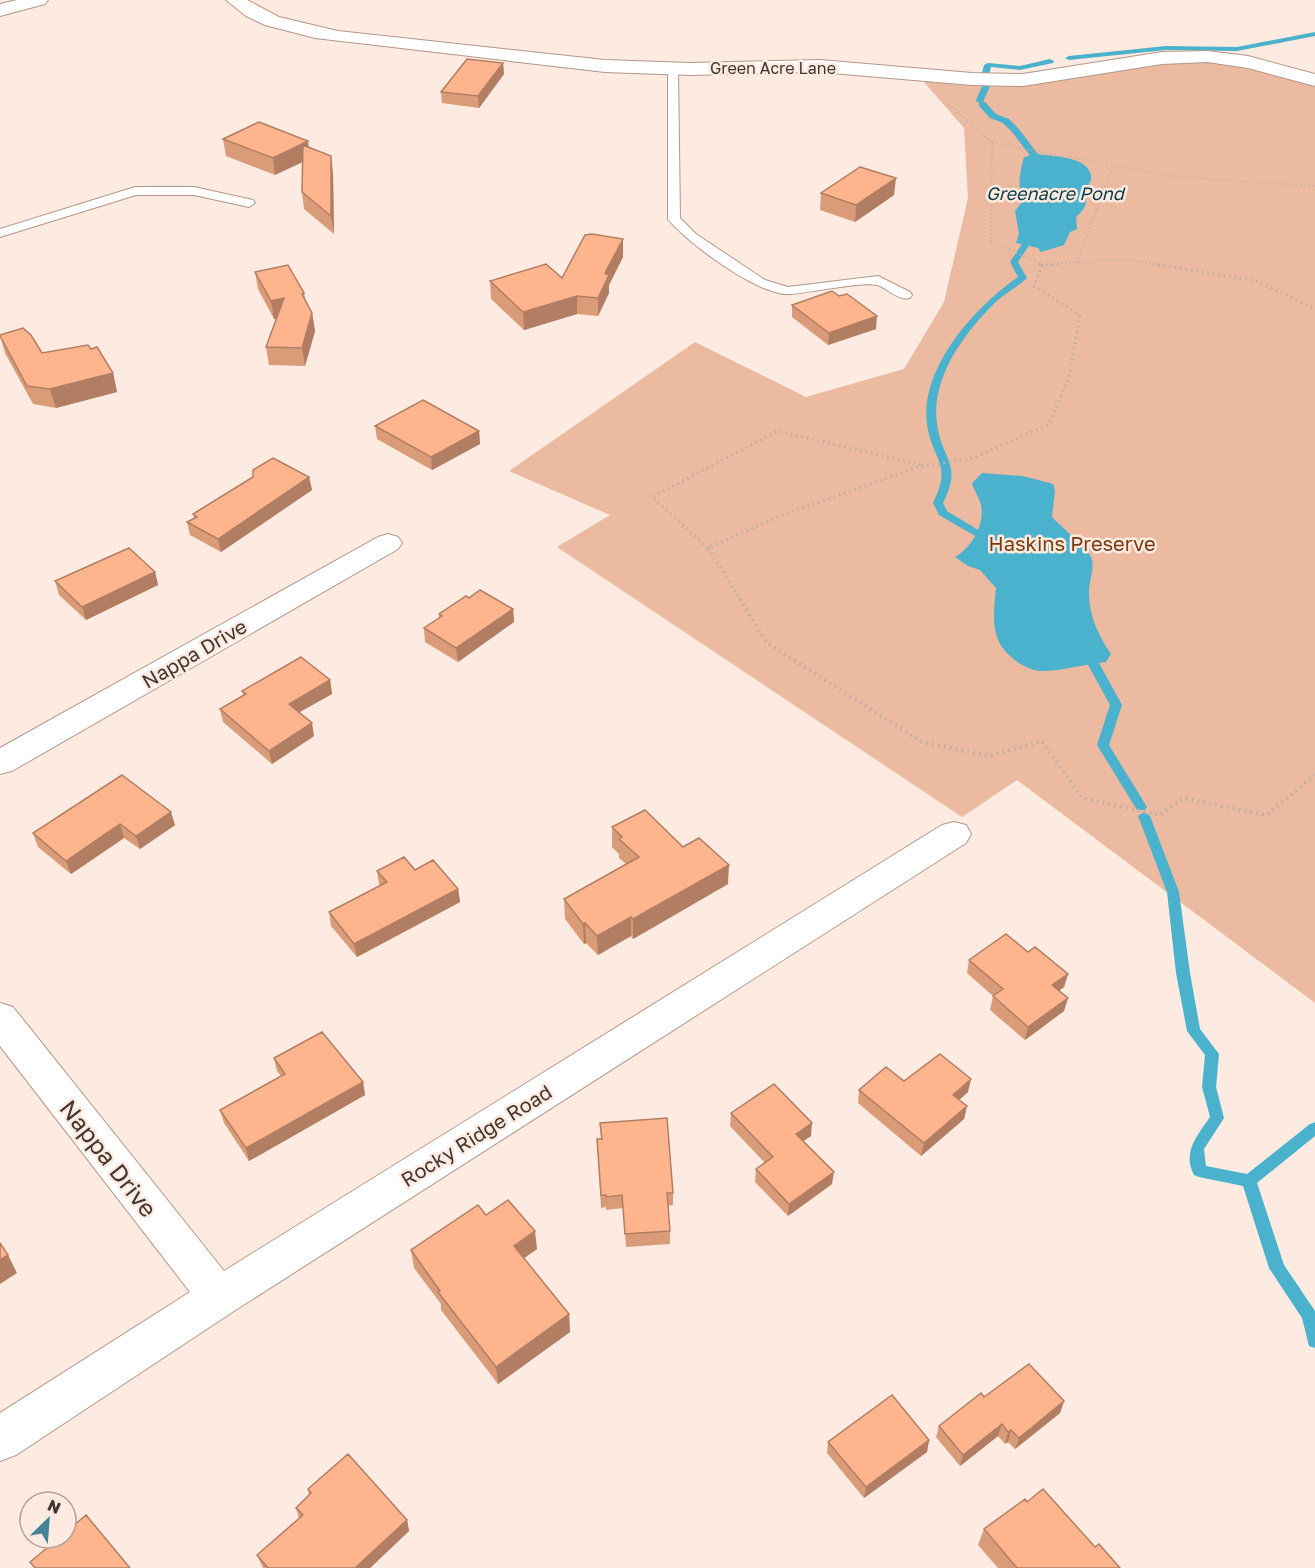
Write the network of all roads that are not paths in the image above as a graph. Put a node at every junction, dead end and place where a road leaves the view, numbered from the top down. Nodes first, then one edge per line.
1 (39, 0) edge
2 (235, 0) edge
3 (0, 10) edge
4 (673, 69) junction
5 (1315, 80) edge
6 (249, 203) dead end
7 (0, 233) edge
8 (905, 295) dead end
9 (388, 543) dead end
10 (0, 763) edge
11 (954, 834) dead end
12 (0, 1018) edge
13 (219, 1297) junction
14 (0, 1439) edge

1 - 3 street
2 - 4 street, Green Acre Lane
4 - 5 street, Green Acre Lane
4 - 8 lane
6 - 7 lane
9 - 10 street, Nappa Drive
11 - 13 street, Rocky Ridge Road
12 - 13 street, Nappa Drive
13 - 14 street, Rocky Ridge Road

